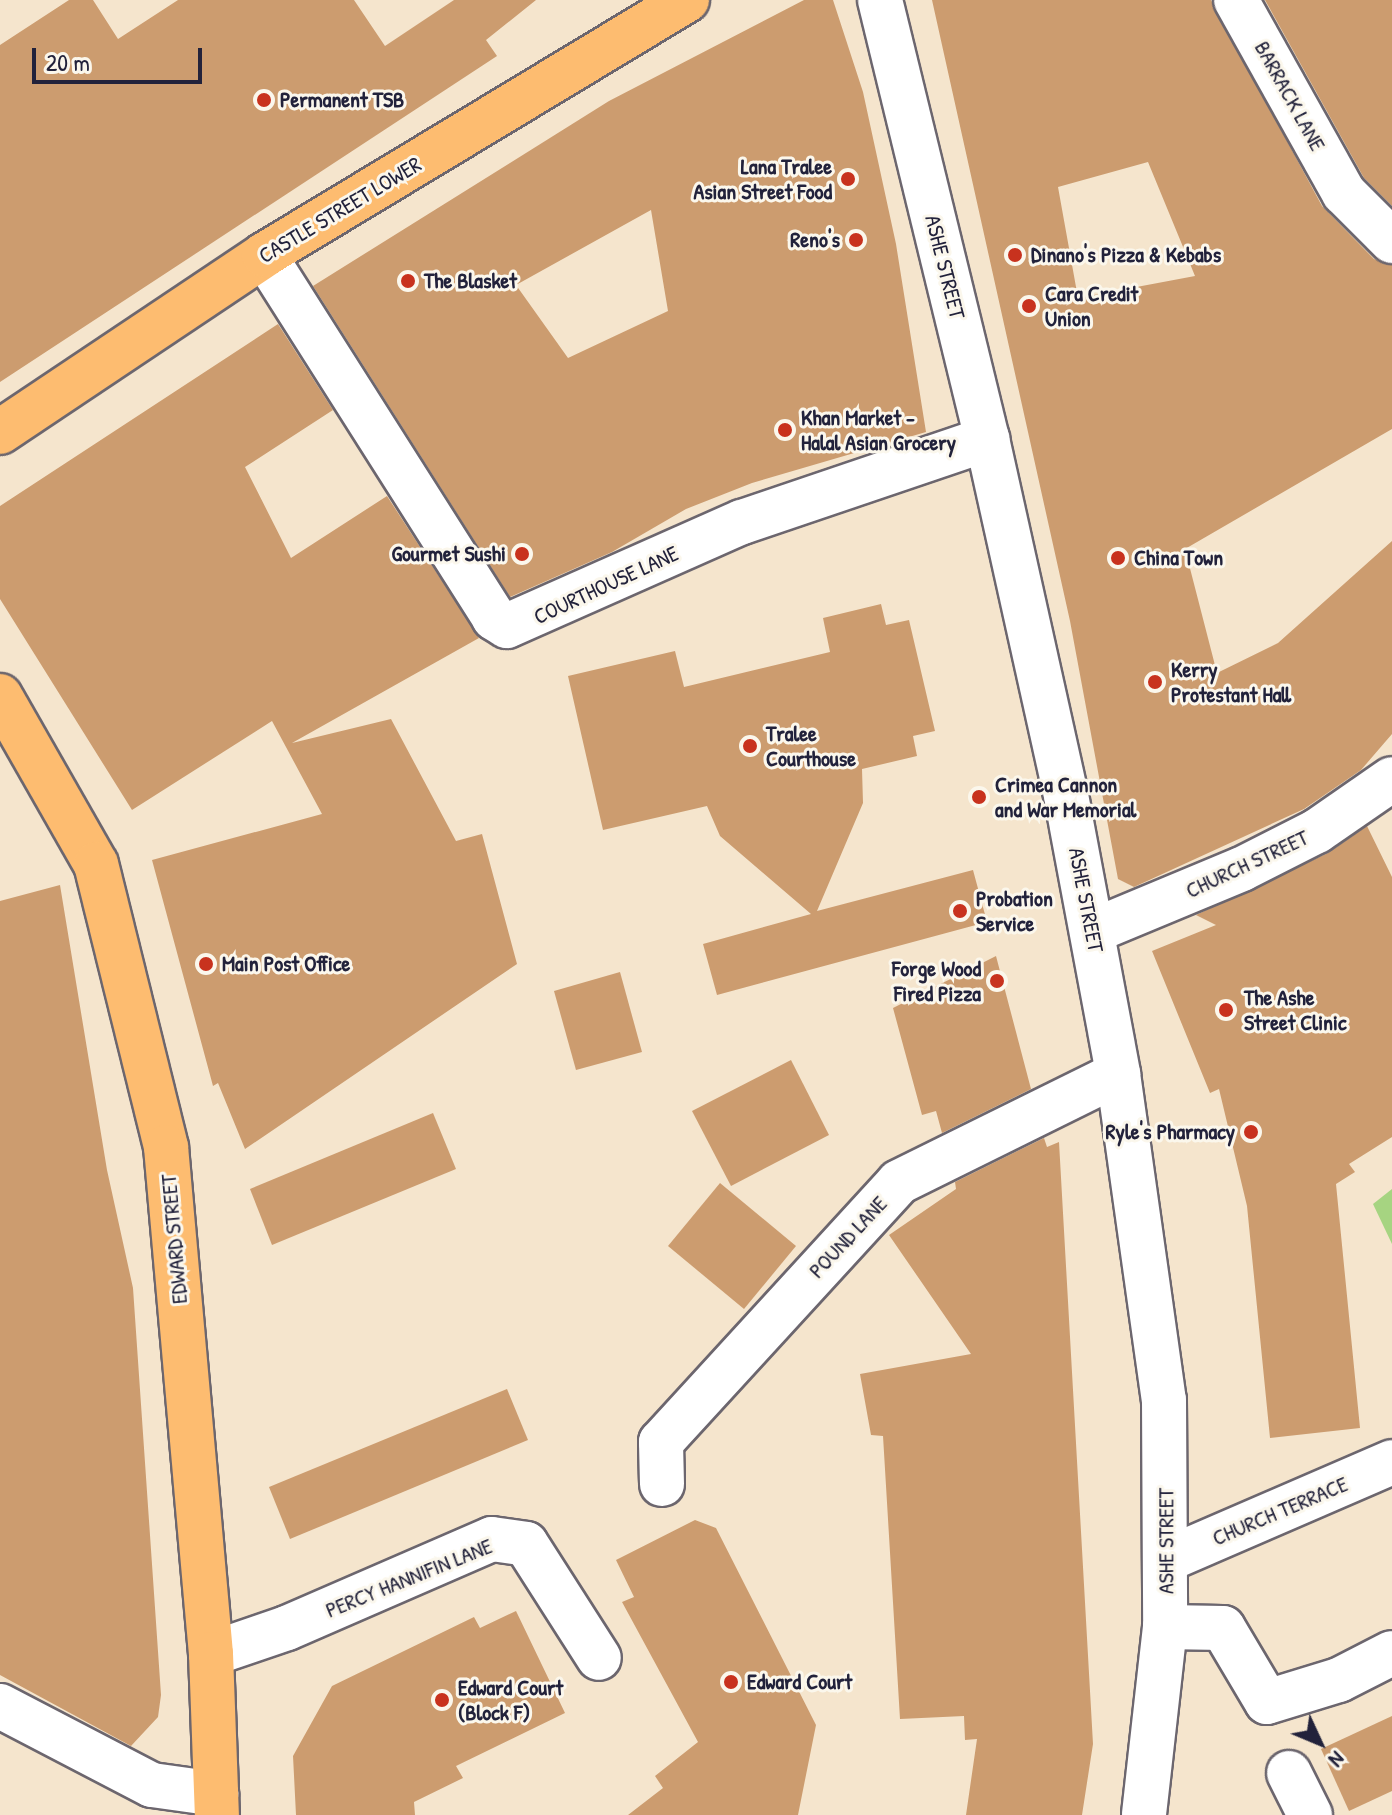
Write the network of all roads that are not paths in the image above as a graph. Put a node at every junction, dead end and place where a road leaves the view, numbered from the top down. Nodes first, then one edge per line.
1 (687, 0) edge
2 (880, 0) edge
3 (1236, 0) edge
4 (1392, 241) edge
5 (264, 255) junction
6 (0, 432) edge
7 (987, 439) junction
8 (0, 696) edge
9 (1392, 780) edge
10 (1093, 931) junction
11 (1118, 1074) junction
12 (1392, 1462) edge
13 (662, 1484) dead end
14 (1168, 1559) junction
15 (1165, 1627) junction
16 (1392, 1653) edge
17 (211, 1654) junction
18 (599, 1658) dead end
19 (0, 1706) edge
20 (1289, 1773) dead end
21 (216, 1804) edge
22 (1144, 1815) edge
23 (1310, 1815) edge

1 - 5 main road, CASTLE STREET LOWER
2 - 7 street, ASHE STREET
3 - 4 street, BARRACK LANE
5 - 6 main road, CASTLE STREET LOWER
5 - 7 street, COURTHOUSE LANE
7 - 10 street, ASHE STREET
8 - 17 main road, EDWARD STREET
9 - 10 street, CHURCH STREET
10 - 11 street, ASHE STREET
11 - 13 street, POUND LANE
11 - 14 street, ASHE STREET
12 - 14 street, CHURCH TERRACE
14 - 15 street, ASHE STREET
15 - 16 street
15 - 22 street, ASHE STREET
17 - 18 street, PERCY HANNIFIN LANE
17 - 21 main road, EDWARD STREET
19 - 21 street
20 - 23 street

